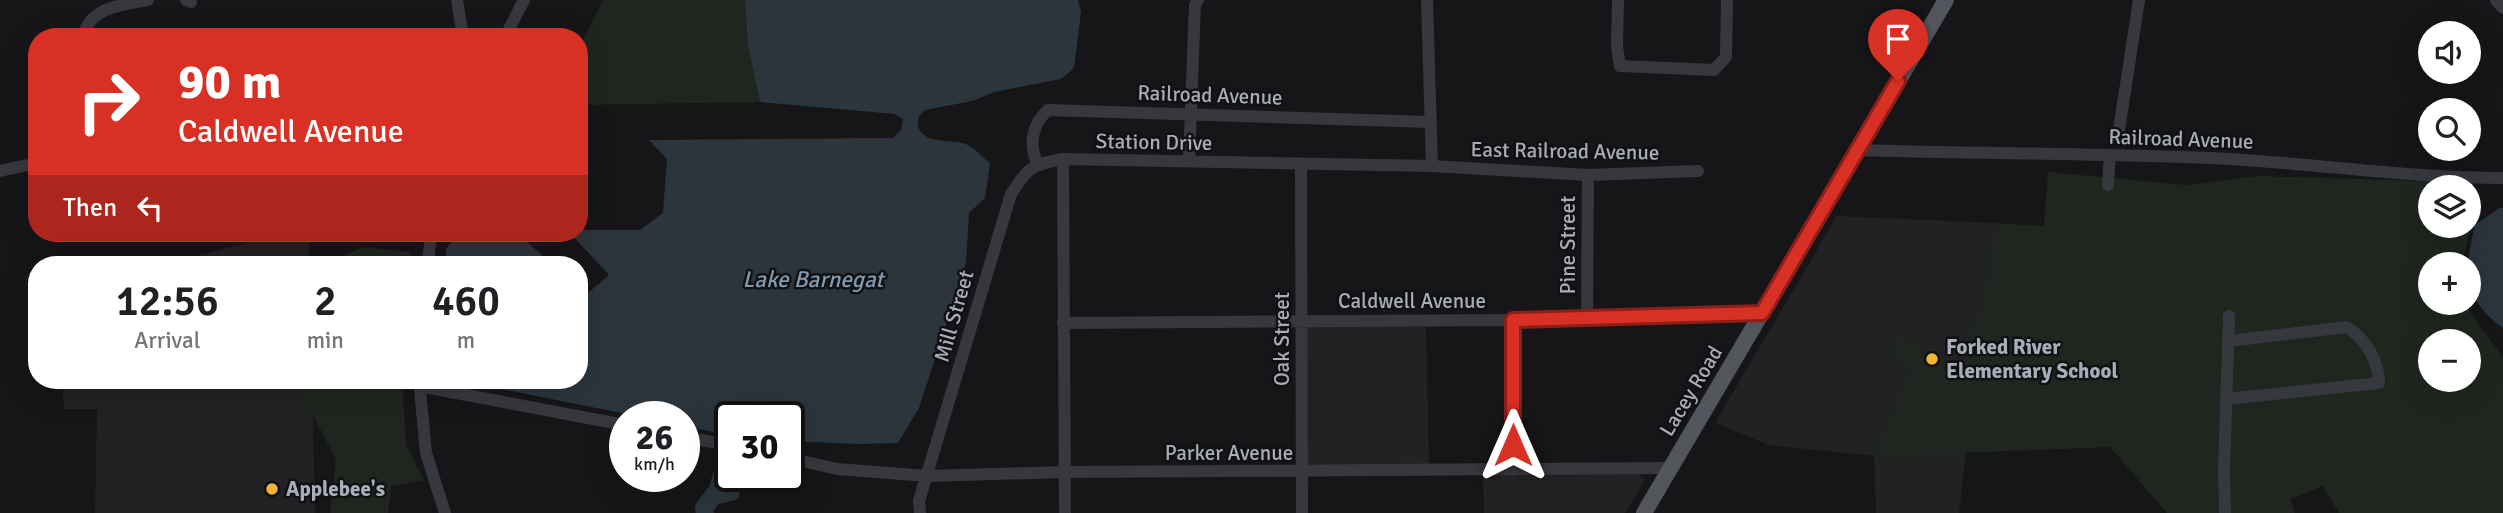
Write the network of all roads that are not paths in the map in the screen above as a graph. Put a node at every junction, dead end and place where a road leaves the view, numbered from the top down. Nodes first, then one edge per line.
1 (148, 0) edge
2 (457, 0) edge
3 (524, 0) edge
4 (1198, 0) edge
5 (1427, 0) edge
6 (1618, 0) edge
7 (1727, 0) edge
8 (1946, 0) edge
9 (2139, 0) edge
10 (2497, 0) edge
11 (2503, 8) edge
12 (86, 28) edge
13 (462, 28) edge
14 (510, 28) edge
15 (1192, 114) junction
16 (1430, 122) junction
17 (2119, 130) dead end
18 (1857, 150) junction
19 (2110, 155) junction
20 (1063, 159) junction
21 (1189, 161) junction
22 (1038, 164) junction
23 (28, 165) edge
24 (1301, 165) junction
25 (1432, 166) junction
26 (0, 171) edge
27 (1698, 171) dead end
28 (1588, 174) junction
29 (2503, 178) edge
30 (2108, 185) dead end
31 (1762, 313) junction
32 (1587, 316) junction
33 (2230, 316) dead end
34 (1513, 320) junction
35 (1302, 321) junction
36 (1063, 323) junction
37 (2229, 341) junction
38 (420, 389) edge
39 (448, 389) edge
40 (2227, 399) junction
41 (609, 422) edge
42 (805, 462) edge
43 (1670, 468) junction
44 (1513, 470) junction
45 (1065, 472) junction
46 (1302, 472) junction
47 (927, 476) junction
48 (445, 513) edge
49 (920, 513) edge
50 (1065, 513) edge
51 (1302, 513) edge
52 (1644, 513) edge
53 (2225, 513) edge

1 - 12 street
2 - 13 street
3 - 14 street
4 - 15 street
5 - 16 street
6 - 7 street
8 - 18 main road, Lacey Road
9 - 17 street
10 - 11 street
15 - 16 street, Railroad Avenue
15 - 21 street
15 - 22 street, Railroad Avenue
16 - 25 street
18 - 19 street, Railroad Avenue
18 - 31 main road, Lacey Road
19 - 29 street, Railroad Avenue
19 - 30 street
20 - 21 street, Station Drive
20 - 22 street
20 - 36 street
21 - 24 street, Station Drive
22 - 47 street, Mill Street
23 - 26 street
24 - 25 street, Station Drive
24 - 35 street, Oak Street
25 - 28 street, East Railroad Avenue
27 - 28 street, East Railroad Avenue
28 - 32 street, Pine Street
31 - 32 street, Caldwell Avenue
31 - 43 main road, Lacey Road
32 - 34 street, Caldwell Avenue
33 - 37 street
34 - 35 street, Caldwell Avenue
34 - 44 street
35 - 36 street, Caldwell Avenue
35 - 46 street, Oak Street
36 - 45 street
37 - 40 street
37 - 40 street
38 - 48 street
39 - 41 street
40 - 53 street
42 - 47 street, Parker Avenue
43 - 44 street, Parker Avenue
43 - 52 main road, Lacey Road
44 - 46 street, Parker Avenue
45 - 46 street, Parker Avenue
45 - 47 street, Parker Avenue
45 - 50 street
46 - 51 street, Oak Street
47 - 49 street, Mill Street

